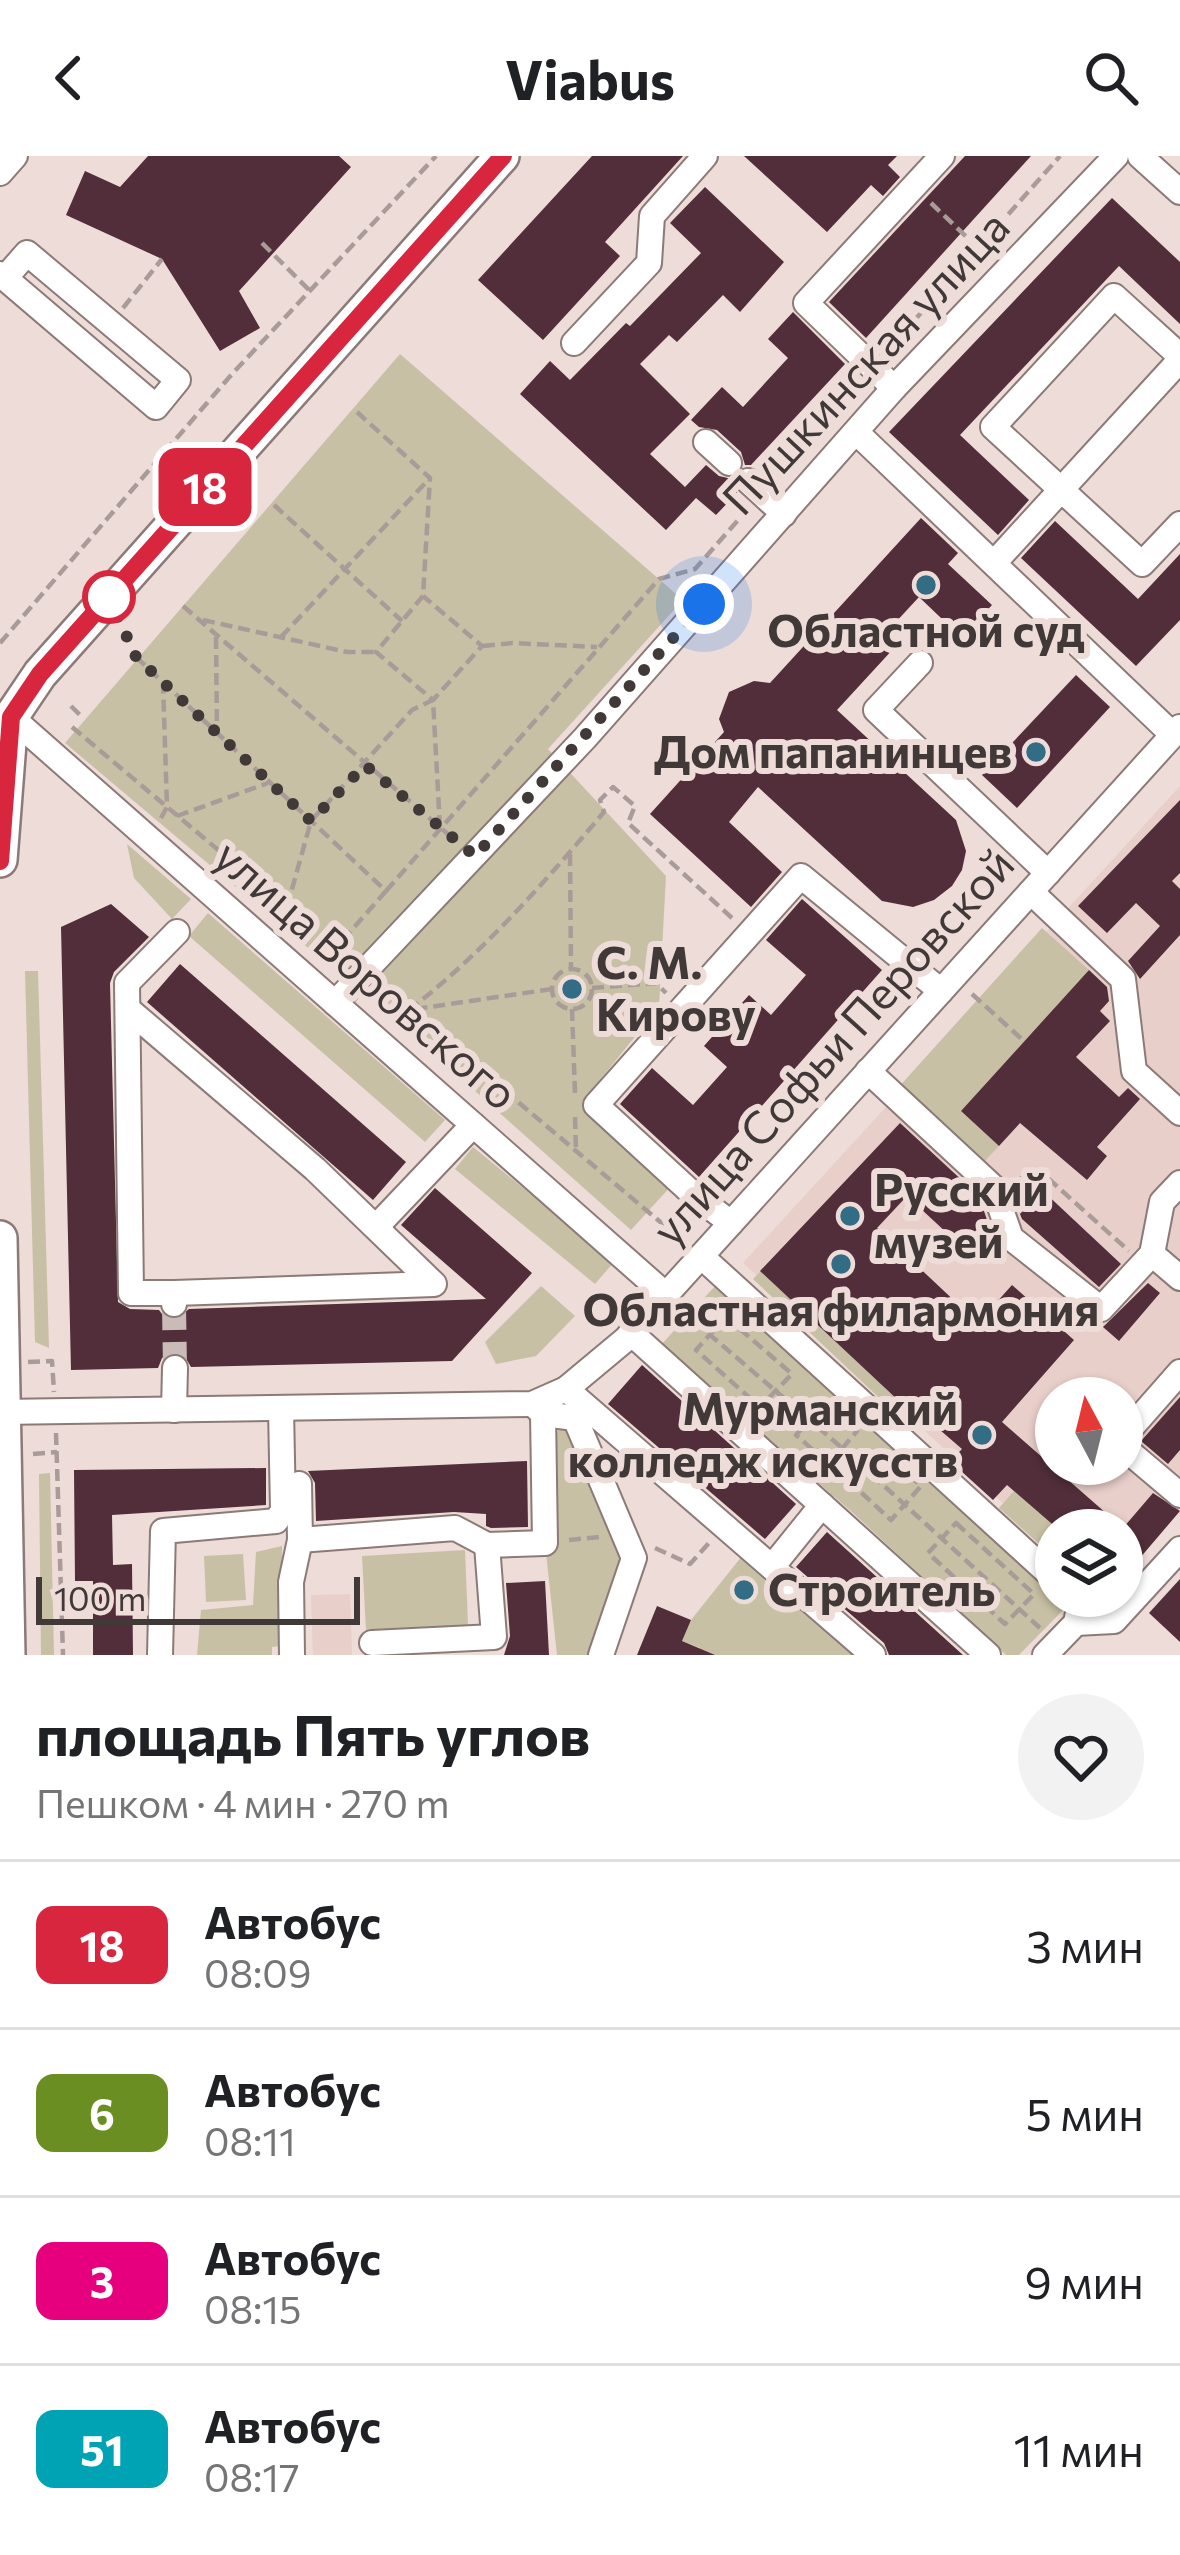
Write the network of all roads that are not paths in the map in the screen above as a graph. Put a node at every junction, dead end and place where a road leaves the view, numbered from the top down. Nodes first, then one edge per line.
1 (15, 156) edge
2 (502, 156) edge
3 (705, 156) edge
4 (942, 156) edge
5 (1116, 156) edge
6 (1140, 156) edge
7 (0, 173) edge
8 (1180, 192) edge
9 (3, 276) edge
10 (574, 343) dead end
11 (1180, 358) edge
12 (894, 388) junction
13 (856, 432) junction
14 (706, 442) dead end
15 (729, 463) dead end
16 (748, 481) dead end
17 (1061, 490) junction
18 (784, 514) junction
19 (1175, 539) edge
20 (994, 563) junction
21 (920, 664) dead end
22 (11, 717) junction
23 (1176, 731) edge
24 (0, 860) edge
25 (1040, 882) junction
26 (176, 932) dead end
27 (940, 991) junction
28 (334, 1003) junction
29 (129, 1010) junction
30 (868, 1071) junction
31 (1180, 1113) edge
32 (473, 1125) junction
33 (1180, 1183) edge
34 (731, 1223) junction
35 (376, 1226) junction
36 (0, 1238) edge
37 (701, 1256) junction
38 (1147, 1259) junction
39 (1180, 1278) edge
40 (673, 1303) junction
41 (631, 1334) junction
42 (175, 1368) tunnel mouth
43 (1180, 1372) edge
44 (566, 1388) junction
45 (289, 1408) junction
46 (538, 1409) junction
47 (174, 1410) junction
48 (2, 1412) edge
49 (1143, 1417) edge
50 (1143, 1462) edge
51 (1180, 1496) edge
52 (822, 1505) junction
53 (300, 1540) junction
54 (487, 1545) junction
55 (1180, 1549) edge
56 (1035, 1561) edge
57 (772, 1567) junction
58 (1077, 1617) edge
59 (1076, 1623) junction
60 (372, 1643) dead end
61 (1044, 1643) edge
62 (495, 1646) edge
63 (998, 1648) edge
64 (8, 1655) edge
65 (160, 1655) edge
66 (292, 1655) edge
67 (601, 1655) edge
68 (874, 1655) edge

1 - 7 street
2 - 22 main road
3 - 10 street
4 - 12 street
5 - 12 street, Пушкинская улица
6 - 8 street
9 - 9 street
11 - 17 street
11 - 17 street
12 - 13 street, Пушкинская улица
13 - 18 street, Пушкинская улица
13 - 20 street
14 - 15 street
16 - 18 street
17 - 19 street
17 - 20 street
18 - 28 street, Пушкинская улица
20 - 23 street
21 - 25 street
22 - 24 main road
22 - 28 street, улица Воровского
23 - 25 street, улица Софьи Перовской
25 - 27 street, улица Софьи Перовской
25 - 31 street
26 - 29 street
27 - 30 street, улица Софьи Перовской
27 - 34 street
28 - 32 street, улица Воровского
29 - 35 street
29 - 35 street
30 - 34 street, улица Софьи Перовской
30 - 38 street
32 - 35 street
32 - 40 street, улица Воровского
33 - 38 street
34 - 37 street, улица Софьи Перовской
36 - 48 main road
37 - 40 street, улица Софьи Перовской
37 - 56 street
38 - 39 street
40 - 41 street, улица Софьи Перовской
41 - 44 street, улица Софьи Перовской
41 - 52 street
42 - 47 street
43 - 49 street
44 - 46 street, улица Софьи Перовской
44 - 57 street
45 - 46 street
45 - 47 street
45 - 53 street
45 - 65 street
46 - 54 street
46 - 67 street
47 - 48 street
48 - 64 main road
50 - 51 street
52 - 57 street
52 - 63 street
53 - 54 street
53 - 66 street
54 - 62 street
55 - 59 street
57 - 68 street
58 - 59 street
59 - 61 street
60 - 62 street

